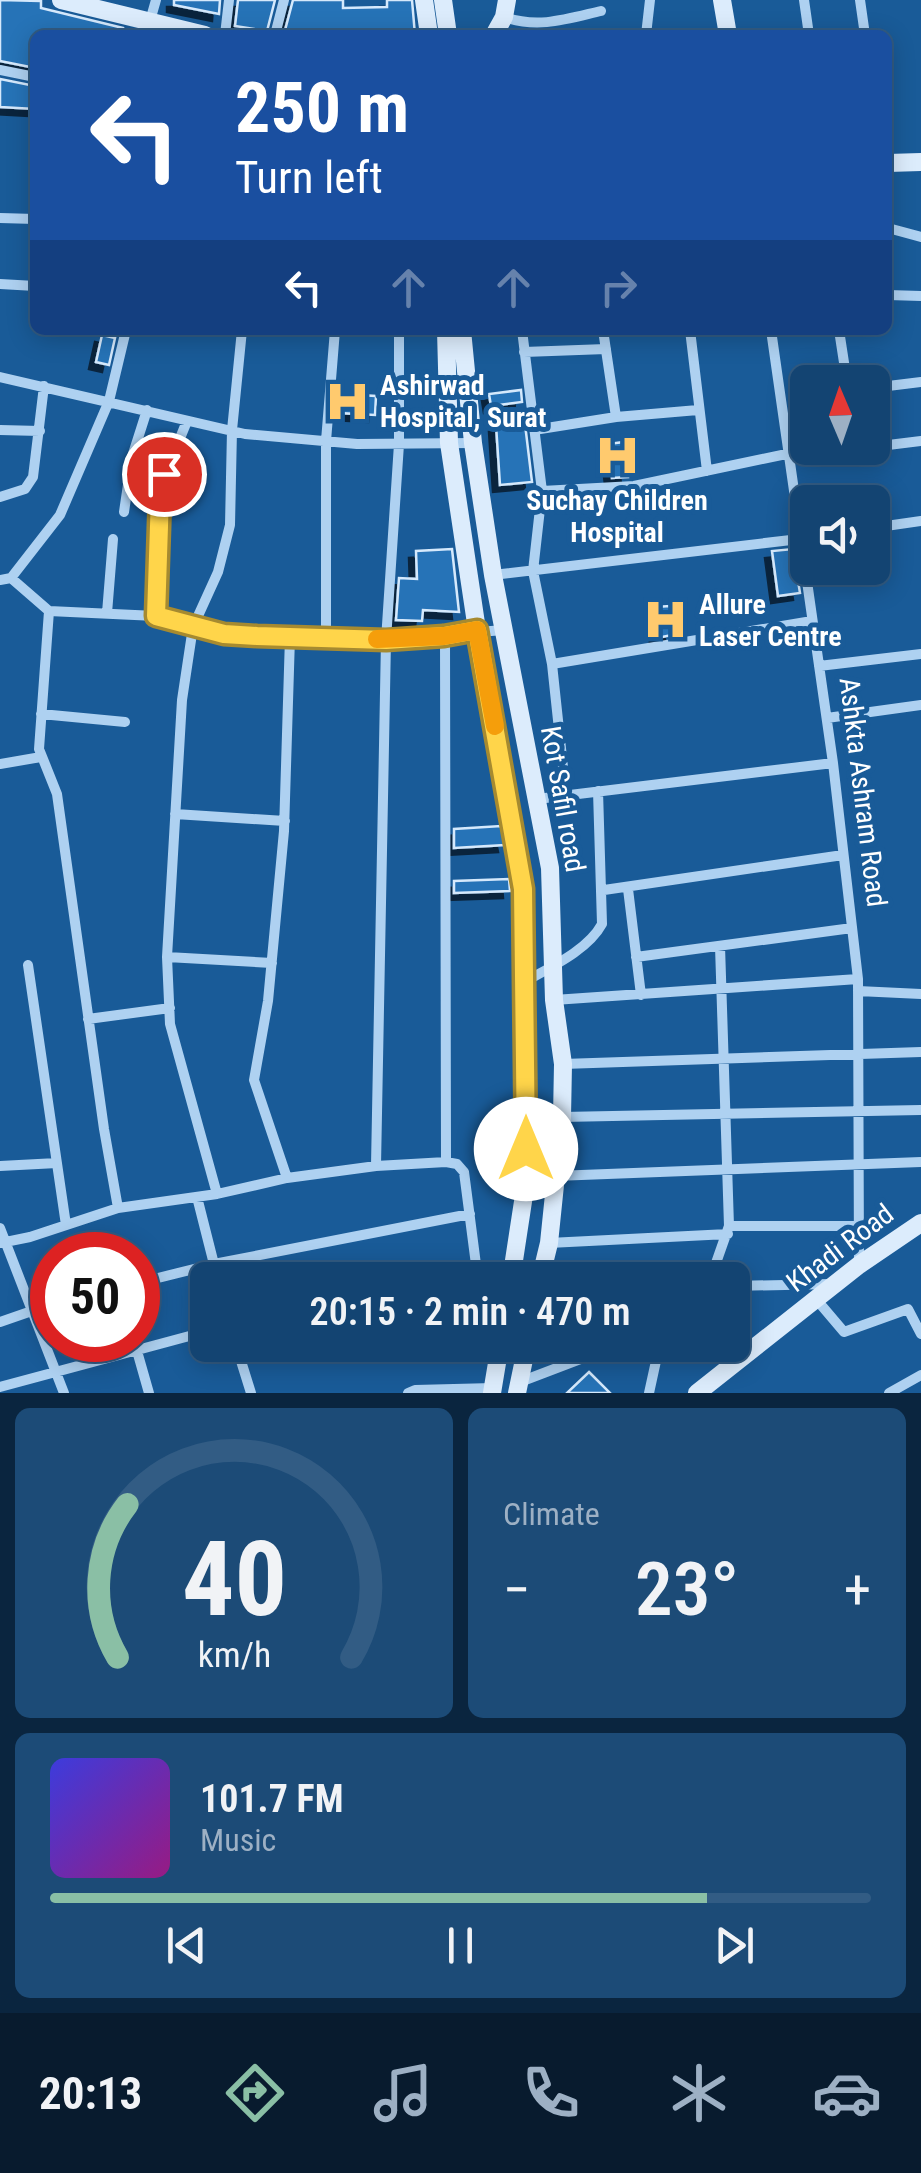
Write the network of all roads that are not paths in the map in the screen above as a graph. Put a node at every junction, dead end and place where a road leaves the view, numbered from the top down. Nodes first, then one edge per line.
1 (62, 0) edge
2 (156, 0) edge
3 (230, 0) edge
4 (284, 0) edge
5 (424, 0) edge
6 (442, 0) edge
7 (650, 0) edge
8 (722, 0) edge
9 (804, 0) edge
10 (860, 0) edge
11 (116, 7) edge
12 (506, 8) edge
13 (602, 12) dead end
14 (162, 27) edge
15 (226, 30) edge
16 (276, 30) edge
17 (428, 30) edge
18 (447, 30) edge
19 (647, 30) edge
20 (727, 30) edge
21 (807, 30) edge
22 (864, 30) edge
23 (0, 70) edge
24 (30, 76) edge
25 (921, 162) edge
26 (892, 163) edge
27 (0, 218) edge
28 (30, 219) edge
29 (892, 229) edge
30 (921, 237) edge
31 (0, 284) edge
32 (30, 286) edge
33 (892, 294) edge
34 (921, 296) edge
35 (125, 335) edge
36 (242, 335) edge
37 (336, 335) edge
38 (399, 335) edge
39 (446, 335) edge
40 (462, 335) edge
41 (522, 335) edge
42 (604, 335) edge
43 (690, 335) edge
44 (773, 335) edge
45 (840, 335) edge
46 (606, 349) junction
47 (524, 352) junction
48 (845, 365) edge
49 (0, 377) edge
50 (921, 382) edge
51 (44, 386) junction
52 (890, 386) edge
53 (110, 401) junction
54 (147, 410) junction
55 (698, 410) junction
56 (616, 417) junction
57 (188, 421) junction
58 (0, 430) edge
59 (232, 430) junction
60 (534, 430) junction
61 (40, 431) junction
62 (326, 441) junction
63 (921, 441) edge
64 (450, 443) junction
65 (473, 443) junction
66 (399, 444) junction
67 (890, 445) edge
68 (788, 452) junction
69 (132, 457) junction
70 (707, 471) junction
71 (162, 478) junction
72 (794, 485) edge
73 (542, 491) junction
74 (0, 497) edge
75 (124, 512) dead end
76 (921, 521) edge
77 (890, 525) edge
78 (113, 539) dead end
79 (790, 540) edge
80 (532, 571) junction
81 (493, 575) junction
82 (5, 579) edge
83 (809, 585) edge
84 (49, 611) junction
85 (107, 614) junction
86 (156, 616) junction
87 (812, 621) junction
88 (193, 627) junction
89 (477, 630) junction
90 (503, 630) junction
91 (444, 636) junction
92 (290, 637) junction
93 (326, 638) junction
94 (386, 640) junction
95 (921, 654) edge
96 (552, 664) junction
97 (819, 666) junction
98 (921, 705) edge
99 (40, 714) junction
100 (826, 718) junction
101 (125, 722) dead end
102 (41, 757) junction
103 (0, 764) edge
104 (833, 764) junction
105 (598, 791) junction
106 (566, 795) junction
107 (537, 798) junction
108 (175, 814) junction
109 (285, 821) junction
110 (843, 855) junction
111 (628, 888) junction
112 (604, 890) junction
113 (852, 928) junction
114 (720, 946) junction
115 (167, 957) junction
116 (636, 957) junction
117 (272, 963) junction
118 (28, 964) dead end
119 (553, 966) junction
120 (526, 981) junction
121 (858, 985) junction
122 (722, 988) junction
123 (921, 994) edge
124 (640, 995) junction
125 (554, 1000) junction
126 (170, 1008) junction
127 (88, 1019) junction
128 (858, 1052) junction
129 (921, 1052) edge
130 (724, 1060) junction
131 (562, 1064) junction
132 (921, 1110) edge
133 (859, 1113) junction
134 (726, 1115) junction
135 (562, 1118) junction
136 (446, 1162) junction
137 (921, 1162) edge
138 (57, 1163) junction
139 (0, 1166) edge
140 (376, 1166) junction
141 (859, 1167) junction
142 (729, 1172) junction
143 (555, 1176) junction
144 (287, 1178) junction
145 (217, 1194) junction
146 (197, 1197) junction
147 (118, 1208) junction
148 (470, 1214) junction
149 (921, 1222) edge
150 (66, 1226) junction
151 (858, 1226) junction
152 (0, 1228) edge
153 (728, 1230) junction
154 (3, 1242) edge
155 (548, 1243) junction
156 (213, 1262) edge
157 (224, 1262) edge
158 (476, 1262) edge
159 (513, 1262) edge
160 (544, 1262) edge
161 (716, 1262) edge
162 (859, 1265) junction
163 (190, 1270) edge
164 (160, 1278) edge
165 (834, 1284) junction
166 (750, 1286) edge
167 (816, 1299) junction
168 (30, 1305) edge
169 (30, 1311) edge
170 (0, 1322) edge
171 (921, 1334) edge
172 (190, 1336) edge
173 (160, 1345) edge
174 (52, 1362) edge
175 (95, 1362) edge
176 (140, 1362) edge
177 (241, 1362) edge
178 (490, 1362) edge
179 (497, 1362) edge
180 (523, 1362) edge
181 (574, 1362) edge
182 (656, 1362) edge
183 (56, 1372) junction
184 (921, 1375) edge
185 (0, 1388) edge
186 (493, 1388) edge
187 (518, 1388) edge
188 (64, 1393) edge
189 (149, 1393) edge
190 (250, 1393) edge
191 (408, 1393) edge
192 (650, 1393) edge
193 (697, 1393) edge
194 (889, 1393) edge

1 - 11 main road
2 - 14 street
3 - 15 street
4 - 16 street
5 - 17 main road
6 - 18 main road
7 - 19 street
8 - 20 main road
9 - 21 street
10 - 22 street
11 - 14 main road
12 - 13 street
23 - 24 street
25 - 26 main road
27 - 28 street
29 - 30 street
31 - 32 street
33 - 34 street
35 - 53 street
36 - 59 street
37 - 62 street
38 - 66 street
39 - 64 main road, Kot Safil road
40 - 65 main road, Kot Safil road
41 - 47 street
42 - 46 street
43 - 55 street
44 - 68 street, Ashkta Ashram Road
45 - 48 street
46 - 47 street
46 - 56 street
47 - 60 street
49 - 51 street
50 - 52 street
51 - 53 street
51 - 61 street
53 - 54 street
53 - 82 street
54 - 57 street
54 - 69 street
55 - 56 street
55 - 70 street
56 - 60 street
57 - 59 street
57 - 71 street
58 - 61 street
59 - 62 street
59 - 88 street
60 - 73 street
61 - 74 street
62 - 66 street
62 - 93 street
63 - 67 street
64 - 65 street
64 - 66 street
64 - 89 main road, Kot Safil road
65 - 81 main road, Kot Safil road
66 - 94 street
68 - 70 street
68 - 72 street, Ashkta Ashram Road
69 - 71 street
69 - 75 street
70 - 73 street
71 - 86 street
73 - 80 street
76 - 77 street
78 - 85 street
79 - 80 street
80 - 81 street
80 - 96 street
81 - 90 main road, Kot Safil road
82 - 84 street
83 - 87 street, Ashkta Ashram Road
84 - 85 street
84 - 99 street
85 - 86 street
86 - 88 street
87 - 96 street
87 - 97 street, Ashkta Ashram Road
88 - 92 street
88 - 108 street
89 - 90 street
89 - 91 street
89 - 120 main road, Kot Safil road
90 - 107 main road, Kot Safil road
91 - 94 street
91 - 136 street
92 - 93 street
92 - 109 street
93 - 94 street
94 - 140 street
95 - 97 street
96 - 106 street
97 - 100 street, Ashkta Ashram Road
98 - 100 street
99 - 101 street
99 - 102 street
100 - 104 street, Ashkta Ashram Road
102 - 103 street
102 - 127 street
104 - 105 street
104 - 110 street, Ashkta Ashram Road
105 - 106 street
105 - 112 street
106 - 107 street
107 - 119 main road, Kot Safil road
108 - 109 street
108 - 115 street
109 - 117 street
110 - 111 street
110 - 113 street, Ashkta Ashram Road
111 - 112 street
111 - 116 street
112 - 119 street
113 - 114 street
113 - 121 street, Ashkta Ashram Road
114 - 116 street
114 - 122 street
115 - 117 street
115 - 126 street
116 - 124 street
117 - 144 street
118 - 138 street
119 - 120 street
119 - 125 main road, Kot Safil road
120 - 159 main road, Kot Safil road
121 - 122 street
121 - 123 street
121 - 128 street, Ashkta Ashram Road
122 - 124 street
122 - 130 street
124 - 125 street
125 - 131 main road, Kot Safil road
126 - 127 street
126 - 145 street
127 - 147 street
128 - 129 street
128 - 130 street
128 - 133 street, Ashkta Ashram Road
130 - 131 street
130 - 134 street
131 - 135 main road, Kot Safil road
132 - 133 street
133 - 134 street
133 - 141 street, Ashkta Ashram Road
134 - 135 street
134 - 142 street
135 - 143 main road, Kot Safil road
136 - 140 street
136 - 148 street
137 - 141 street
138 - 139 street
138 - 150 street
140 - 144 street
141 - 142 street
141 - 151 street, Ashkta Ashram Road
142 - 143 street
142 - 153 street
143 - 155 main road, Kot Safil road
144 - 145 street
145 - 146 street
146 - 147 street
146 - 156 street
147 - 150 street
148 - 157 street
148 - 158 street
149 - 162 main road, Khadi Road
150 - 154 street
151 - 153 street
151 - 162 street, Ashkta Ashram Road
152 - 154 street
153 - 155 street
153 - 161 street
154 - 168 street
155 - 160 main road, Kot Safil road
162 - 165 main road, Khadi Road
163 - 164 street
165 - 166 street
165 - 167 main road, Khadi Road
167 - 171 street
167 - 193 main road, Khadi Road
169 - 170 street
172 - 173 street
174 - 183 street
175 - 183 street
176 - 189 street
177 - 190 street
178 - 186 street
179 - 186 main road
180 - 187 main road
181 - 187 street
182 - 192 street
183 - 185 street
183 - 188 street
184 - 194 street
186 - 191 street

